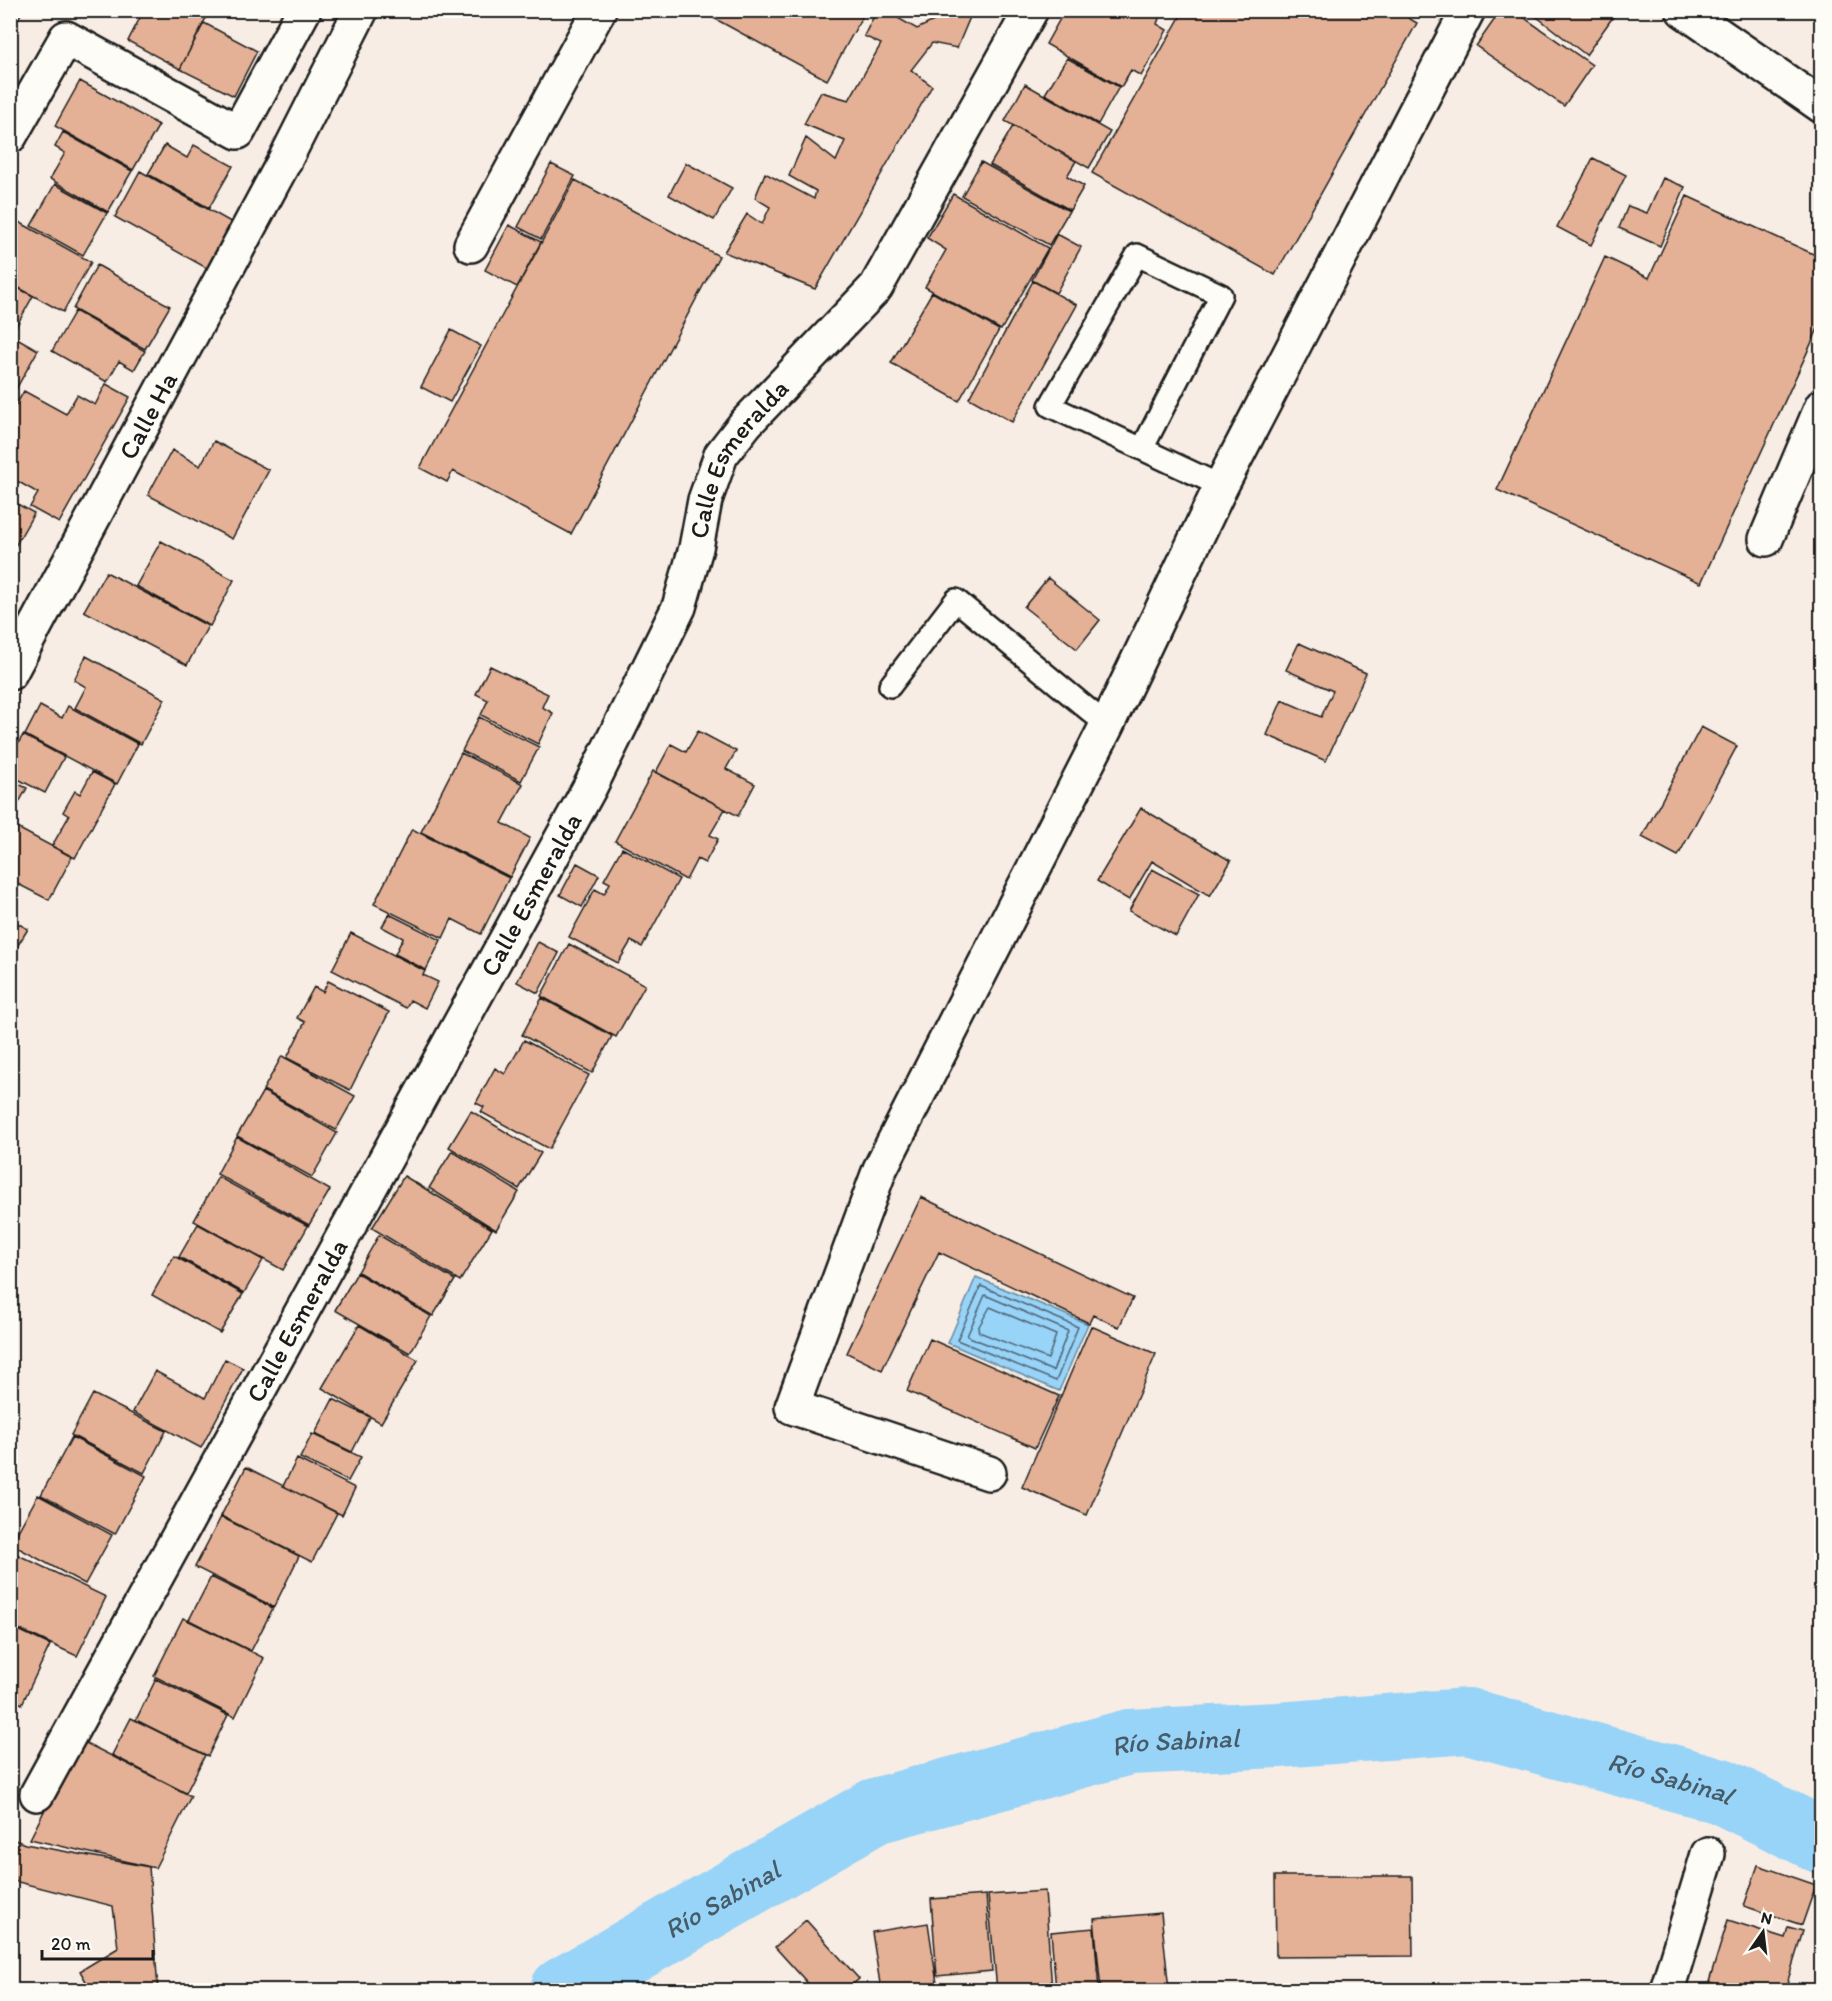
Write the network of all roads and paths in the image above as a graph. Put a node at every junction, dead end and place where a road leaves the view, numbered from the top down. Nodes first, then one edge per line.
1 (304, 10) edge
2 (361, 10) edge
3 (599, 10) edge
4 (1031, 10) edge
5 (1468, 10) edge
6 (1683, 10) edge
7 (278, 58) junction
8 (324, 84) junction
9 (1821, 106) edge
10 (10, 136) edge
11 (471, 244) dead end
12 (1821, 406) edge
13 (1142, 449) junction
14 (1221, 486) junction
15 (1766, 539) dead end
16 (10, 674) edge
17 (890, 686) dead end
18 (1107, 725) junction
19 (989, 1473) dead end
20 (37, 1794) dead end
21 (1708, 1854) dead end
22 (1667, 1990) edge

1 - 7 street
2 - 8 street, Calle Ha
3 - 11 street
4 - 20 street, Calle Esmeralda
5 - 14 street
6 - 9 street
7 - 8 street
7 - 10 street
8 - 16 street, Calle Ha
12 - 15 street
13 - 13 lane
13 - 14 lane
14 - 18 street
17 - 18 lane
18 - 19 street
21 - 22 street

